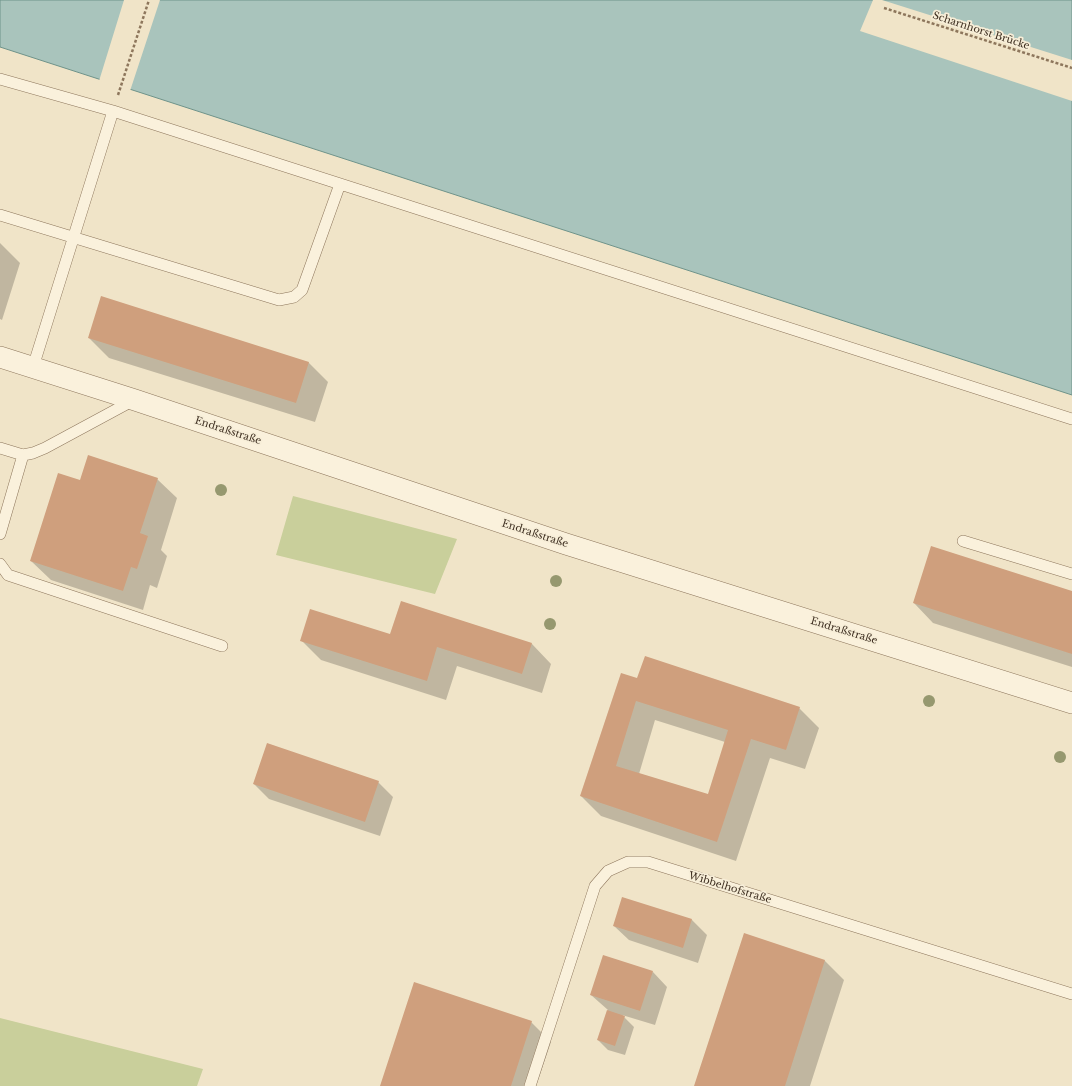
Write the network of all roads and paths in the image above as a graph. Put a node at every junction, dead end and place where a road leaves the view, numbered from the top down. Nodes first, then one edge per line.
1 (149, 0) edge
2 (884, 8) dead end
3 (1072, 68) edge
4 (0, 79) edge
5 (113, 111) junction
6 (340, 184) junction
7 (0, 215) edge
8 (74, 237) junction
9 (0, 357) edge
10 (33, 367) junction
11 (135, 400) junction
12 (1072, 419) edge
13 (0, 448) edge
14 (23, 455) junction
15 (0, 534) edge
16 (963, 541) dead end
17 (0, 564) edge
18 (1072, 574) edge
19 (222, 646) dead end
20 (1072, 703) edge
21 (1072, 994) edge
22 (530, 1086) edge

1 - 5 path
2 - 3 path, Scharnhorst Brücke
4 - 5 lane
5 - 6 lane
5 - 8 lane
6 - 8 lane
6 - 12 lane
7 - 8 lane
8 - 10 lane
9 - 10 street, Endraßstraße
10 - 11 street, Endraßstraße
11 - 14 lane
11 - 20 street, Endraßstraße
13 - 14 lane
14 - 15 lane
16 - 18 lane
17 - 19 lane
21 - 22 lane, Wibbelhofstraße

